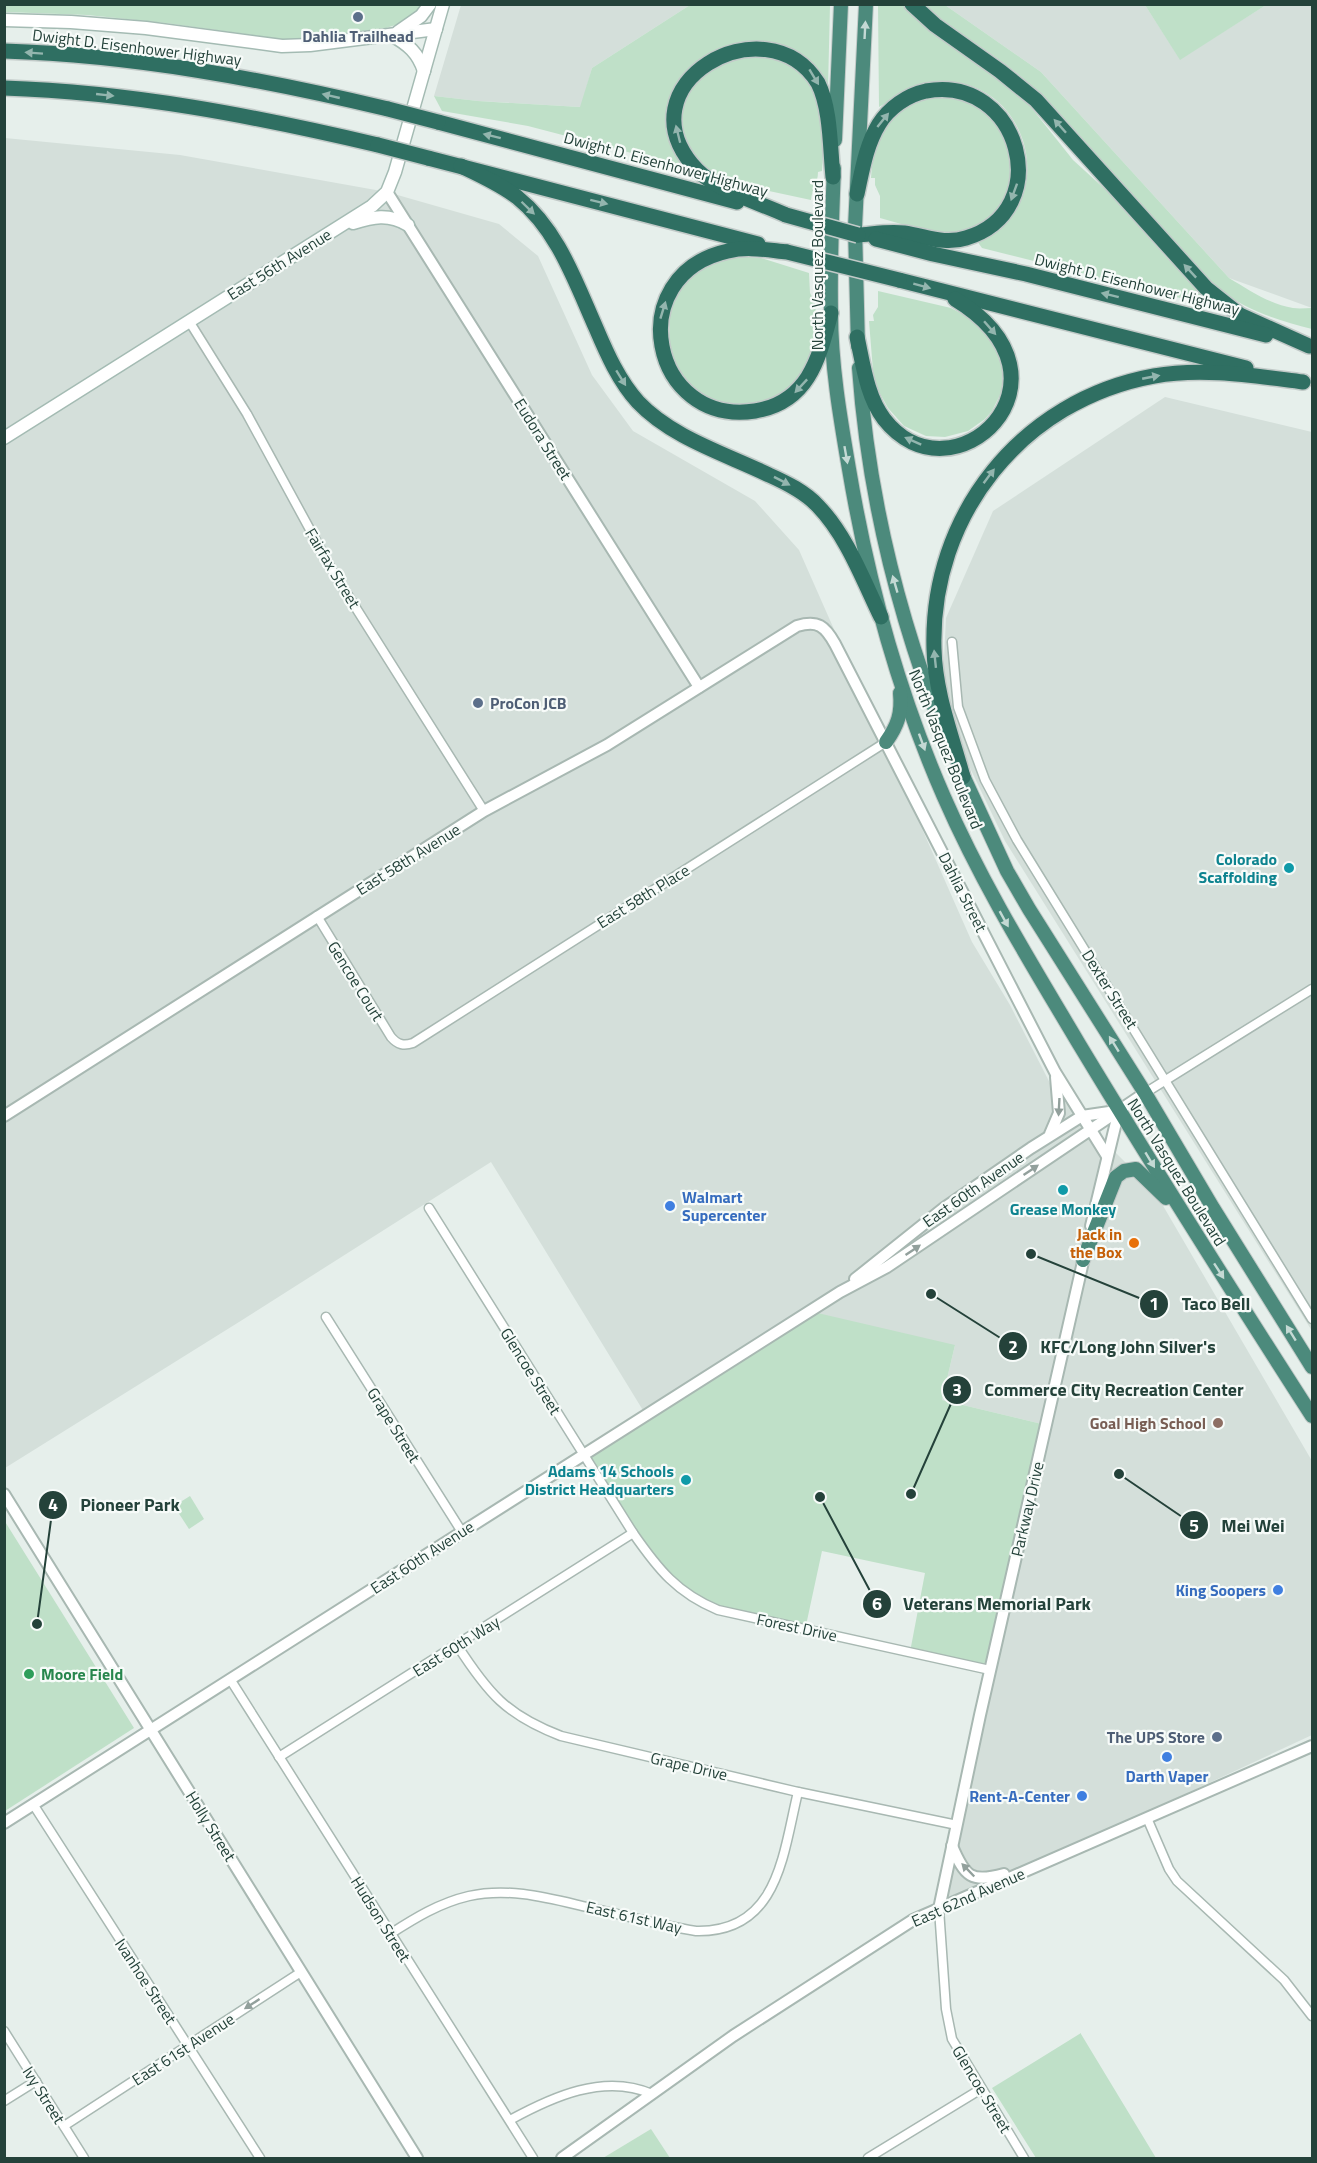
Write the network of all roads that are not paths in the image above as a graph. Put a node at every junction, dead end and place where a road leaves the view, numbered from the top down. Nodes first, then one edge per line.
1 (430, 4) edge
2 (443, 4) edge
3 (841, 4) edge
4 (866, 4) edge
5 (912, 4) edge
6 (4, 20) edge
7 (436, 29) junction
8 (393, 35) junction
9 (4, 51) edge
10 (424, 71) junction
11 (4, 88) edge
12 (461, 166) junction
13 (833, 177) junction
14 (387, 192) junction
15 (857, 194) junction
16 (786, 216) junction
17 (408, 225) junction
18 (337, 227) junction
19 (902, 239) junction
20 (787, 252) junction
21 (945, 292) junction
22 (831, 314) junction
23 (189, 321) junction
24 (857, 337) junction
25 (1311, 347) edge
26 (1308, 383) edge
27 (4, 438) edge
28 (881, 616) junction
29 (821, 627) joint
30 (952, 642) dead end
31 (896, 667) junction
32 (699, 687) junction
33 (886, 742) junction
34 (963, 777) junction
35 (483, 811) junction
36 (316, 916) junction
37 (1312, 989) edge
38 (398, 1044) joint
39 (1055, 1072) junction
40 (1167, 1080) junction
41 (1145, 1094) junction
42 (1119, 1110) junction
43 (4, 1116) edge
44 (1082, 1116) junction
45 (1091, 1130) junction
46 (1046, 1139) junction
47 (1107, 1156) junction
48 (429, 1208) dead end
49 (1188, 1222) junction
50 (1083, 1260) junction
51 (840, 1292) junction
52 (326, 1317) dead end
53 (1312, 1319) edge
54 (1312, 1367) edge
55 (1312, 1416) edge
56 (583, 1455) junction
57 (4, 1494) edge
58 (462, 1532) junction
59 (633, 1533) junction
60 (457, 1645) junction
61 (990, 1670) junction
62 (230, 1679) junction
63 (150, 1729) junction
64 (1312, 1746) edge
65 (279, 1757) junction
66 (798, 1792) junction
67 (33, 1804) junction
68 (1147, 1818) junction
69 (4, 1822) edge
70 (957, 1825) junction
71 (952, 1846) junction
72 (1034, 1867) junction
73 (939, 1909) junction
74 (390, 1934) junction
75 (302, 1972) junction
76 (1312, 2016) edge
77 (4, 2031) edge
78 (188, 2046) junction
79 (36, 2081) junction
80 (981, 2089) junction
81 (652, 2094) junction
82 (4, 2101) edge
83 (510, 2120) junction
84 (64, 2126) junction
85 (84, 2158) edge
86 (260, 2158) edge
87 (417, 2158) edge
88 (533, 2158) edge
89 (562, 2158) edge
90 (868, 2158) edge
91 (1024, 2158) edge

1 - 8 main road
2 - 7 main road
3 - 13 highway, North Vasquez Boulevard
15 -> 4 highway, North Vasquez Boulevard
25 -> 5 highway
6 - 8 main road
7 - 8 main road
7 - 10 main road
8 - 10 main road
16 -> 9 highway, Dwight D. Eisenhower Highway, bridge
10 - 14 main road
11 -> 12 highway, bridge
12 -> 20 highway
12 -> 28 highway
16 -> 13 highway
13 - 22 highway, North Vasquez Boulevard
14 - 17 street, Eudora Street
14 - 18 main road, East 56th Avenue
15 -> 19 highway
15 - 24 highway, North Vasquez Boulevard
16 - 19 highway, Dwight D. Eisenhower Highway, bridge
17 - 18 main road
17 - 32 street, Eudora Street
18 - 23 main road, East 56th Avenue
25 -> 19 highway, Dwight D. Eisenhower Highway
20 -> 21 highway, bridge
22 -> 20 highway
21 -> 24 highway
21 - 26 highway
22 -> 28 highway, North Vasquez Boulevard
23 - 27 main road, East 56th Avenue
23 - 35 street, Fairfax Street
34 -> 24 highway, North Vasquez Boulevard
34 -> 26 highway
28 - 31 highway, North Vasquez Boulevard
29 - 32 street, East 58th Avenue
29 - 33 street, Dahlia Street
30 - 40 street, Dexter Street
31 - 33 highway
31 -> 42 highway, North Vasquez Boulevard
32 - 35 street, East 58th Avenue
33 - 38 street, East 58th Place
33 - 39 street, Dahlia Street
41 -> 34 highway, North Vasquez Boulevard
35 - 36 street, East 58th Avenue
36 - 38 street, Gencoe Court
36 - 43 street, East 58th Avenue
37 - 40 street, East 60th Avenue
39 - 44 street, Dahlia Street
39 -> 46 street
40 - 41 street, East 60th Avenue
40 - 53 street, Dexter Street
41 - 42 street, East 60th Avenue
54 -> 41 highway, North Vasquez Boulevard
42 - 44 street, East 60th Avenue
42 - 45 street, East 60th Avenue
42 - 47 street, Parkway Drive
42 -> 49 highway, North Vasquez Boulevard
44 - 45 street, Dahlia Street
44 - 46 street, East 60th Avenue
45 - 47 street, Dahlia Street
51 -> 45 street, East 60th Avenue
46 - 51 street, East 60th Avenue
47 - 50 street, Parkway Drive
48 - 56 street, Glencoe Street
49 - 50 highway
49 -> 55 highway, North Vasquez Boulevard
50 - 61 street, Parkway Drive
51 - 56 street, East 60th Avenue
52 - 58 street, Grape Street
56 - 58 street, East 60th Avenue
56 - 59 street, Glencoe Street
57 - 63 street, Holly Street
58 - 62 street, East 60th Avenue
59 - 60 street, East 60th Way
59 - 61 street, Forest Drive
60 - 65 street, East 60th Way
60 - 66 street, Grape Drive
61 - 70 street, Parkway Drive
62 - 63 street, East 60th Avenue
62 - 65 street, Hudson Street
63 - 67 street, East 60th Avenue
63 - 75 street, Holly Street
64 - 68 street, East 62nd Avenue
65 - 74 street, Hudson Street
66 - 70 street, Grape Drive
66 - 74 street, East 61st Way
67 - 69 street, East 60th Avenue
67 - 78 street, Ivanhoe Street
68 - 72 street, East 62nd Avenue
68 - 76 street
70 - 71 street, Parkway Drive
72 -> 71 street
71 - 73 street, Parkway Drive
72 - 73 street, East 62nd Avenue
73 - 80 street, Glencoe Street
73 - 81 street, East 62nd Avenue
74 - 83 street, Hudson Street
75 -> 78 street, East 61st Avenue
75 - 87 street, Holly Street
77 - 79 street, Ivy Street
78 - 84 street, East 61st Avenue
78 - 86 street, Ivanhoe Street
79 - 82 street
79 - 84 street, Ivy Street
80 - 90 street
80 - 91 street, Glencoe Street
81 - 83 street
81 - 89 street, East 62nd Avenue
83 - 88 street, Hudson Street
84 - 85 street, Ivy Street

